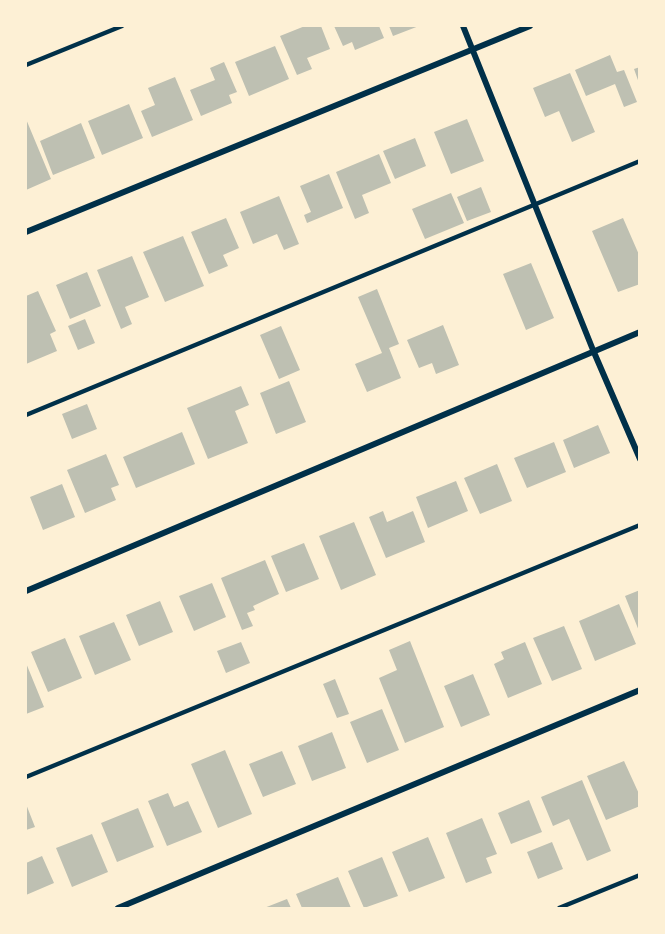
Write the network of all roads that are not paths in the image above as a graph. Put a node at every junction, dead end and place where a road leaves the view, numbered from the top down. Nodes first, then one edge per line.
1 (122, 26) edge
2 (464, 26) edge
3 (530, 26) edge
4 (473, 49) junction
5 (26, 65) edge
6 (639, 161) edge
7 (535, 204) junction
8 (26, 232) edge
9 (639, 332) edge
10 (593, 350) junction
11 (26, 415) edge
12 (639, 459) edge
13 (639, 525) edge
14 (26, 591) edge
15 (639, 690) edge
16 (26, 777) edge
17 (639, 875) edge
18 (118, 909) edge
19 (559, 909) edge

1 - 5 lane
2 - 4 street
3 - 4 street
4 - 7 street
4 - 8 street
6 - 7 lane
7 - 10 street
7 - 11 lane
9 - 10 street
10 - 12 street
10 - 14 street
13 - 16 lane
15 - 18 street
17 - 19 lane

